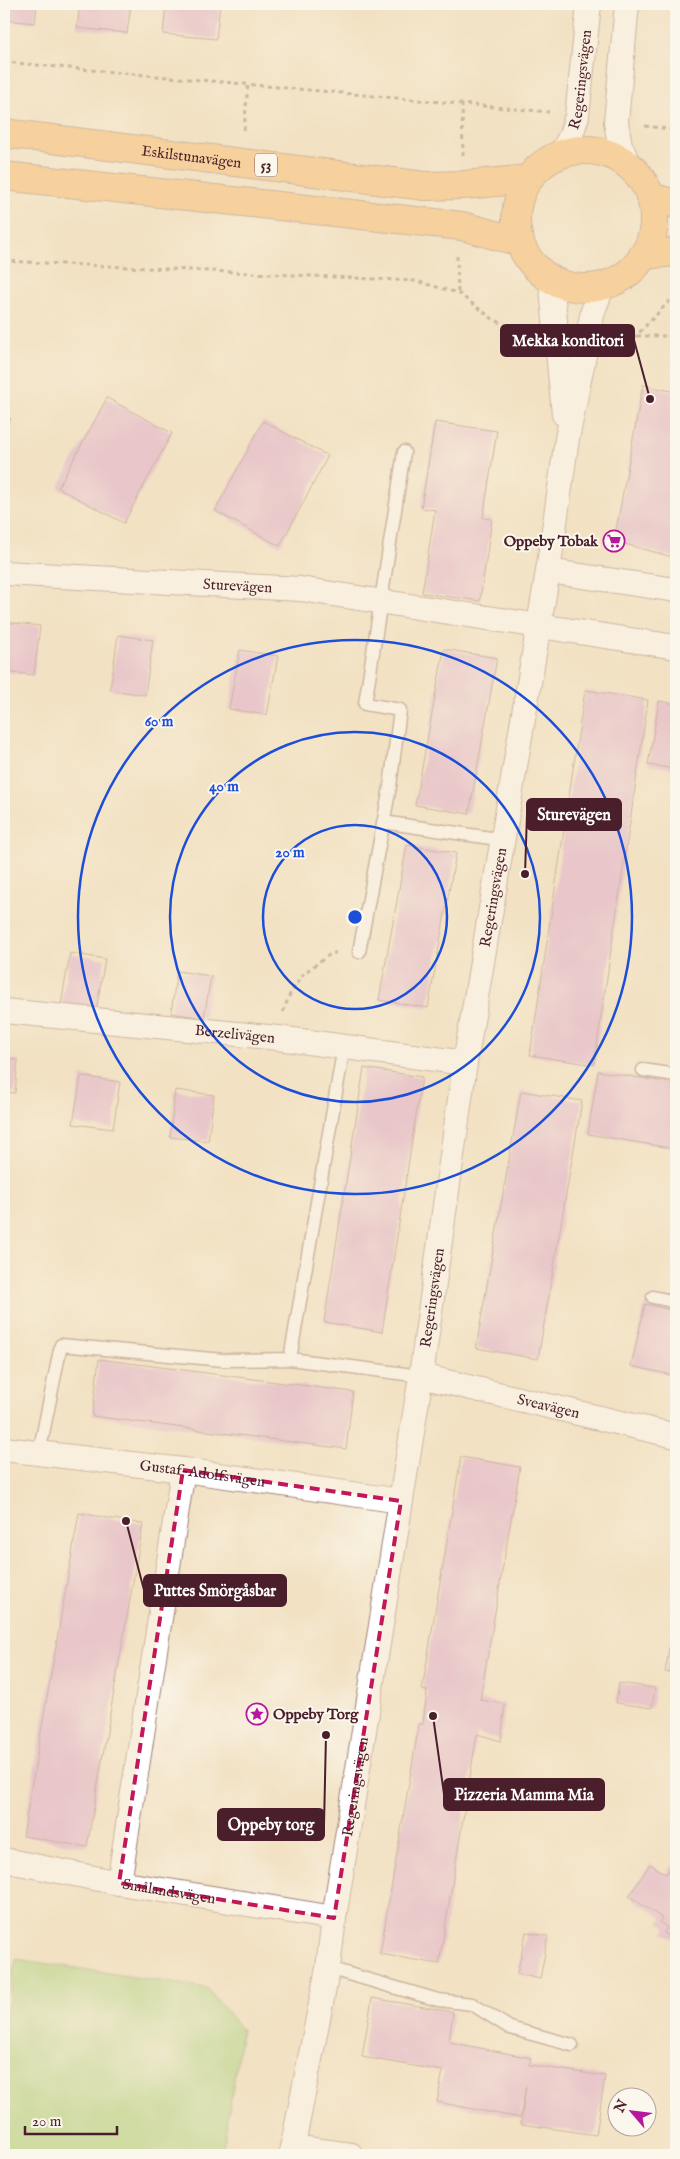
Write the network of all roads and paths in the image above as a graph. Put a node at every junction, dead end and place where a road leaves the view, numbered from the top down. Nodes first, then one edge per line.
1 (589, 4) edge
2 (627, 4) edge
3 (4, 62) edge
4 (248, 85) junction
5 (545, 112) dead end
6 (244, 130) dead end
7 (4, 133) edge
8 (561, 154) junction
9 (629, 166) junction
10 (4, 176) edge
11 (528, 179) junction
12 (650, 197) junction
13 (676, 204) edge
14 (520, 242) junction
15 (676, 252) edge
16 (643, 255) junction
17 (4, 261) edge
18 (551, 279) junction
19 (603, 285) junction
20 (676, 294) edge
21 (588, 336) junction
22 (636, 336) junction
23 (676, 336) edge
24 (557, 337) junction
25 (567, 439) junction
26 (404, 452) dead end
27 (548, 572) junction
28 (4, 573) edge
29 (676, 590) edge
30 (381, 600) junction
31 (538, 626) junction
32 (676, 647) edge
33 (383, 822) junction
34 (504, 840) junction
35 (360, 952) joint
36 (4, 1010) edge
37 (278, 1038) junction
38 (344, 1046) junction
39 (466, 1063) junction
40 (643, 1070) dead end
41 (676, 1075) edge
42 (653, 1297) dead end
43 (676, 1302) edge
44 (290, 1359) junction
45 (421, 1376) junction
46 (676, 1436) edge
47 (4, 1449) edge
48 (39, 1453) junction
49 (183, 1470) junction
50 (401, 1501) junction
51 (4, 1860) edge
52 (119, 1883) junction
53 (334, 1918) junction
54 (328, 1968) junction
55 (572, 2045) dead end
56 (291, 2151) edge
57 (351, 2155) edge

1 - 8 street, Regeringsvägen
2 - 9 street
3 - 4 path
4 - 5 path
4 - 6 path
7 - 11 main road, Eskilstunavägen / 53
8 - 9 main road
8 - 11 main road
9 - 12 main road
10 - 14 main road
11 - 14 main road
12 - 13 main road
12 - 16 main road
14 - 18 main road
15 - 16 main road
16 - 19 main road
17 - 24 path
18 - 19 main road
18 - 24 street, Regeringsvägen
19 - 21 street, Regeringsvägen
20 - 22 path
21 - 22 path
21 - 25 street, Regeringsvägen
22 - 23 path
24 - 25 street, Regeringsvägen
25 - 27 street, Regeringsvägen
26 - 30 lane
27 - 29 street
27 - 31 street, Regeringsvägen
28 - 30 street, Sturevägen
30 - 31 street, Sturevägen
30 - 33 lane
31 - 32 street, Sturevägen
31 - 34 street, Regeringsvägen
33 - 34 lane
33 - 35 lane
34 - 39 street, Regeringsvägen
35 - 37 path
36 - 37 street, Berzelivägen
37 - 38 street, Berzelivägen
38 - 39 street, Berzelivägen
38 - 44 lane
39 - 45 street, Regeringsvägen
40 - 41 lane
42 - 43 lane
44 - 45 lane
44 - 48 lane
45 - 46 street, Sveavägen
45 - 50 street, Regeringsvägen
47 - 48 street, Gustaf-Adolfsvägen
48 - 49 street, Gustaf-Adolfsvägen
49 - 50 street, Gustaf-Adolfsvägen
49 - 52 street
50 - 53 street, Regeringsvägen
51 - 52 street, Smålandsvägen
52 - 53 street, Smålandsvägen
53 - 54 street, Regeringsvägen
54 - 55 lane
54 - 56 street, Regeringsvägen
56 - 57 street

